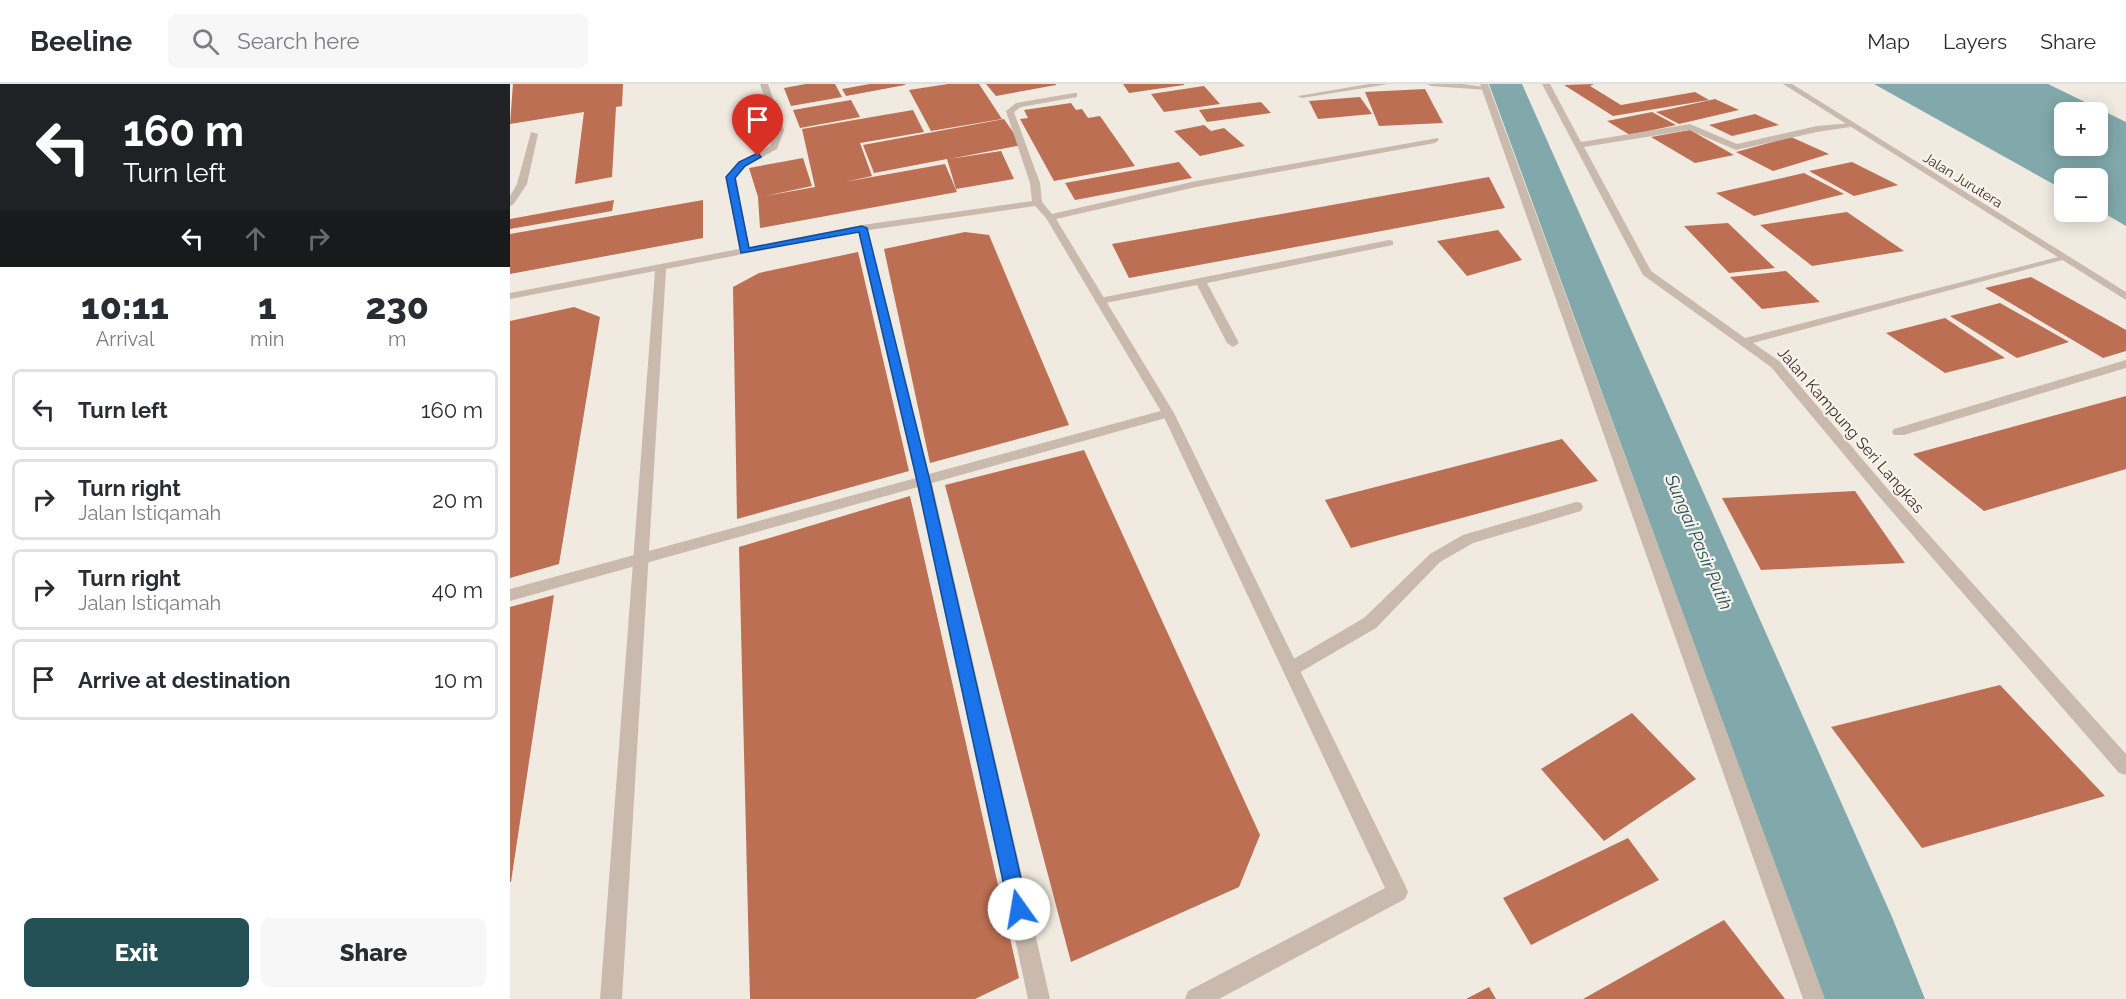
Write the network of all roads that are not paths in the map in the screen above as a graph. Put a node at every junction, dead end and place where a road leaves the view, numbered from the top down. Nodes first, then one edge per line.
1 (764, 84) edge
2 (1385, 84) edge
3 (1431, 84) edge
4 (1546, 84) edge
5 (1787, 84) edge
6 (1485, 86) edge
7 (1074, 95) dead end
8 (1302, 96) dead end
9 (1850, 125) junction
10 (534, 134) dead end
11 (1435, 140) dead end
12 (1578, 145) junction
13 (522, 184) junction
14 (510, 186) edge
15 (510, 203) edge
16 (1037, 203) junction
17 (1050, 217) junction
18 (862, 228) junction
19 (1389, 243) dead end
20 (745, 251) junction
21 (2062, 257) junction
22 (662, 267) junction
23 (1200, 281) junction
24 (510, 296) edge
25 (2126, 297) edge
26 (1100, 301) junction
27 (1746, 341) junction
28 (1233, 343) dead end
29 (2126, 364) edge
30 (1168, 413) junction
31 (1899, 432) dead end
32 (924, 481) junction
33 (1576, 507) dead end
34 (642, 560) junction
35 (510, 595) edge
36 (1292, 669) junction
37 (2126, 767) edge
38 (611, 999) edge
39 (1039, 999) edge
40 (1196, 999) edge
41 (1814, 999) edge

1 - 20 street
2 - 8 street
3 - 6 street
4 - 12 street, Jalan Kampung Seri Langkas
5 - 9 street, Jalan Jurutera
6 - 41 street
7 - 16 street
9 - 12 street
9 - 21 street, Jalan Jurutera
10 - 13 street
11 - 17 street
12 - 27 street, Jalan Kampung Seri Langkas
13 - 14 street
13 - 15 street
16 - 17 street
16 - 18 street
17 - 26 street
18 - 20 street
18 - 32 street
19 - 23 street
20 - 22 street
21 - 25 street, Jalan Jurutera
21 - 27 street
22 - 24 street
22 - 34 street
23 - 26 street
23 - 28 street
26 - 30 street
27 - 37 street, Jalan Kampung Seri Langkas
29 - 31 street
30 - 32 street
30 - 36 street
32 - 34 street
32 - 39 street
33 - 36 street
34 - 35 street
34 - 38 street
36 - 40 street

